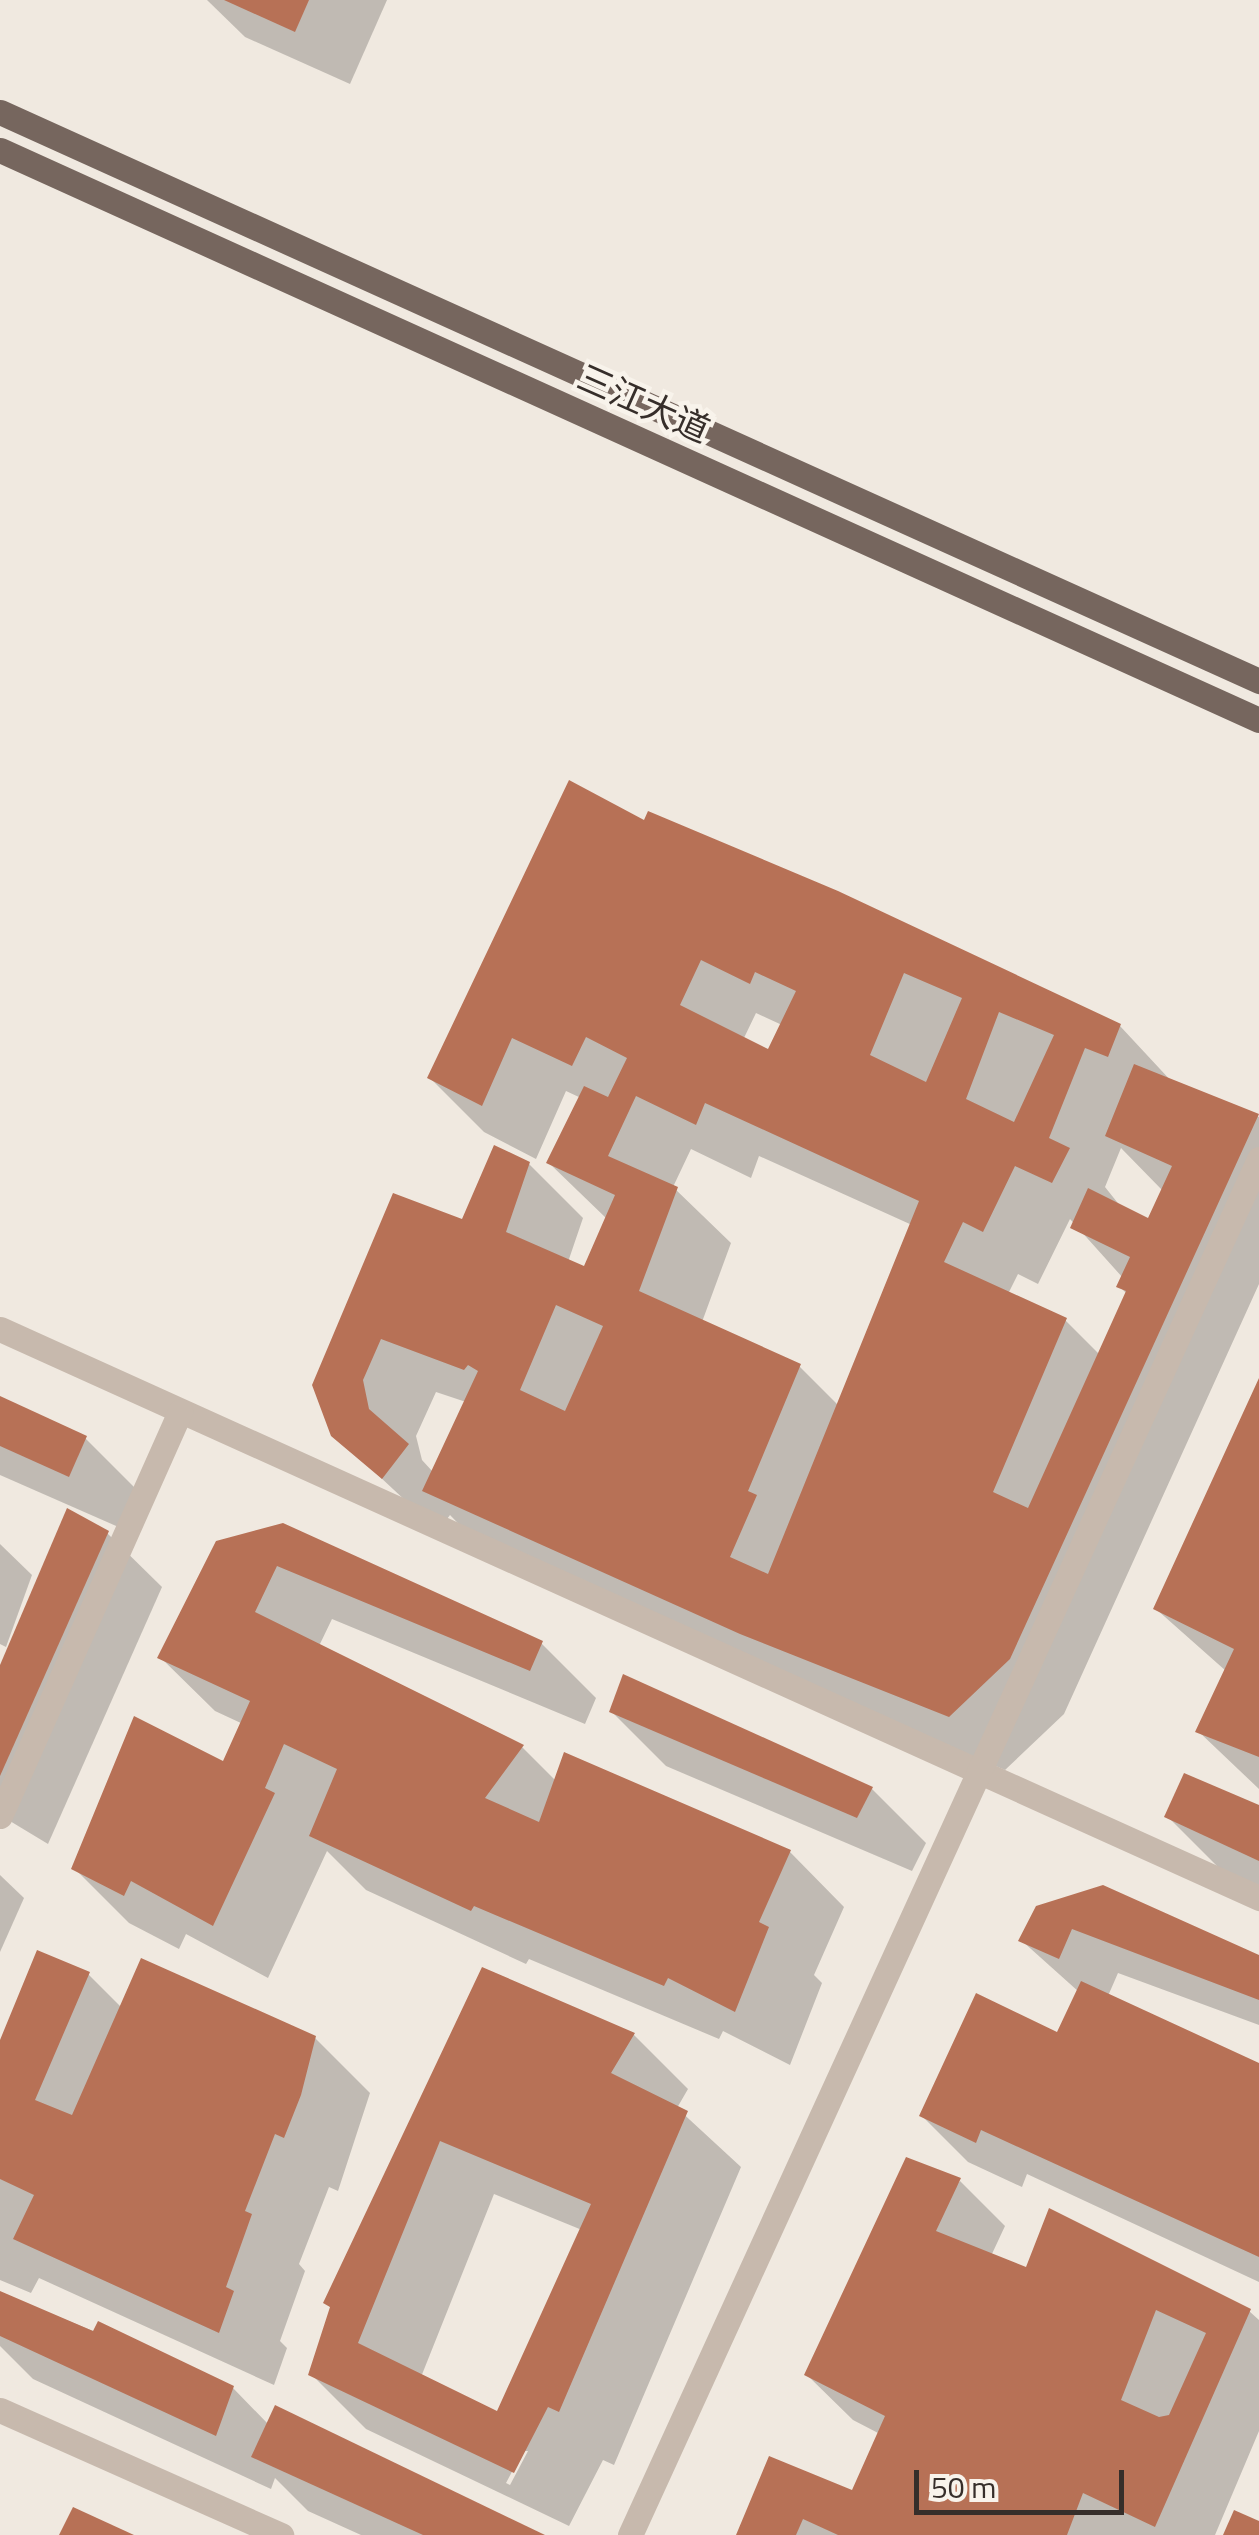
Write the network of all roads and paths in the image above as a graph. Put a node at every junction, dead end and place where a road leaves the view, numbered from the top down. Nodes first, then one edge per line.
1 (0, 112) edge
2 (0, 150) edge
3 (1259, 681) edge
4 (1259, 720) edge
5 (1259, 1159) edge
6 (0, 1329) edge
7 (180, 1411) junction
8 (978, 1770) junction
9 (0, 1816) edge
10 (1259, 1898) edge
11 (0, 2410) edge
12 (281, 2535) edge
13 (630, 2535) edge

1 - 3 main road, 三江大道
2 - 4 main road, 三江大道
5 - 8 street
6 - 7 street
7 - 8 street
7 - 9 street
8 - 10 street
8 - 13 street
11 - 12 street

